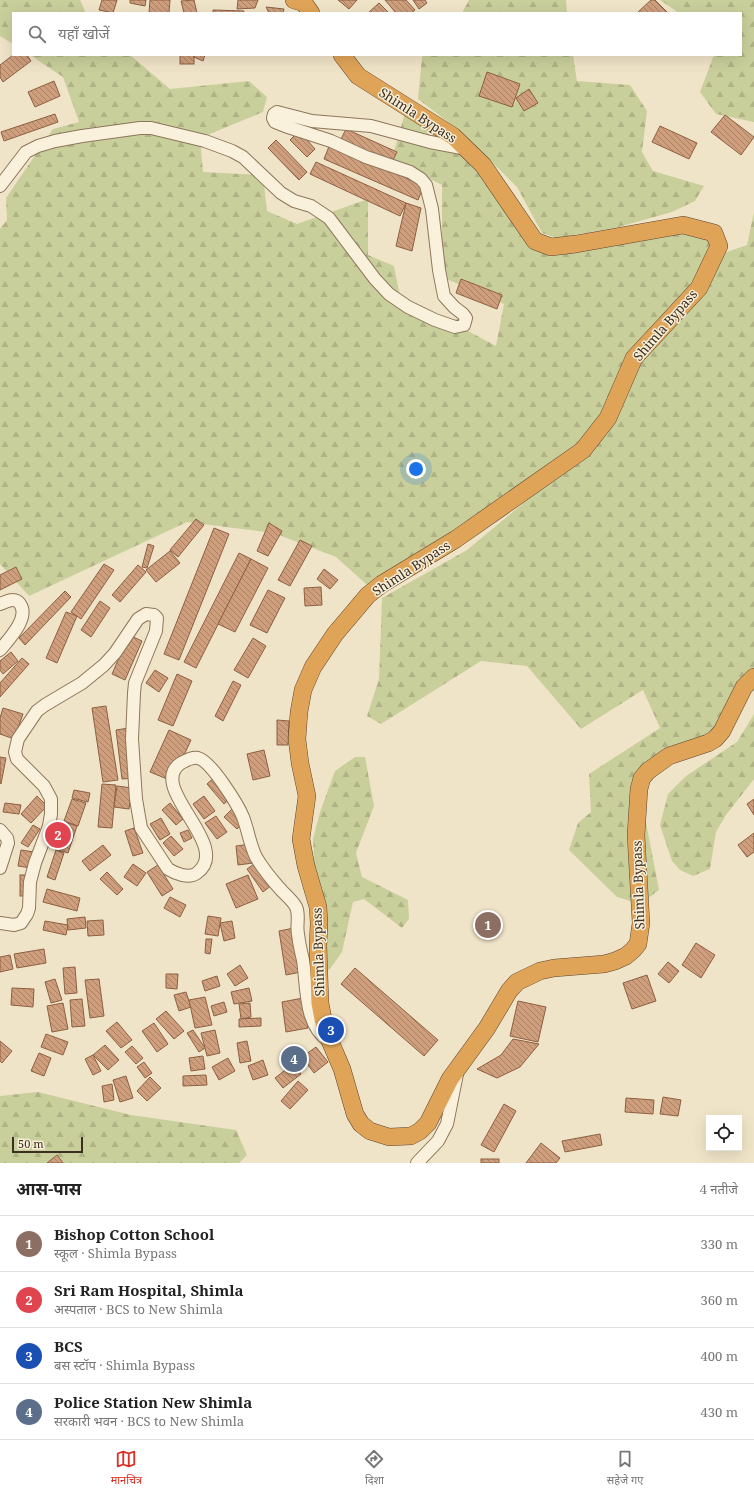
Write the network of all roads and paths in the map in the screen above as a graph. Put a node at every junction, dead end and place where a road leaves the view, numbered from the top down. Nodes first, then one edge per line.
1 (294, 0) edge
2 (310, 12) edge
3 (343, 56) edge
4 (467, 149) junction
5 (0, 186) edge
6 (0, 604) edge
7 (0, 650) edge
8 (754, 677) edge
9 (0, 830) edge
10 (0, 868) edge
11 (0, 924) edge
12 (330, 1041) junction
13 (459, 1066) junction
14 (417, 1163) edge

1 - 2 highway
3 - 4 highway, Shimla Bypass
4 - 5 street
4 - 12 highway, Shimla Bypass
6 - 7 street
8 - 13 highway, Shimla Bypass
9 - 10 street
11 - 12 street
12 - 13 highway, Shimla Bypass
13 - 14 street

